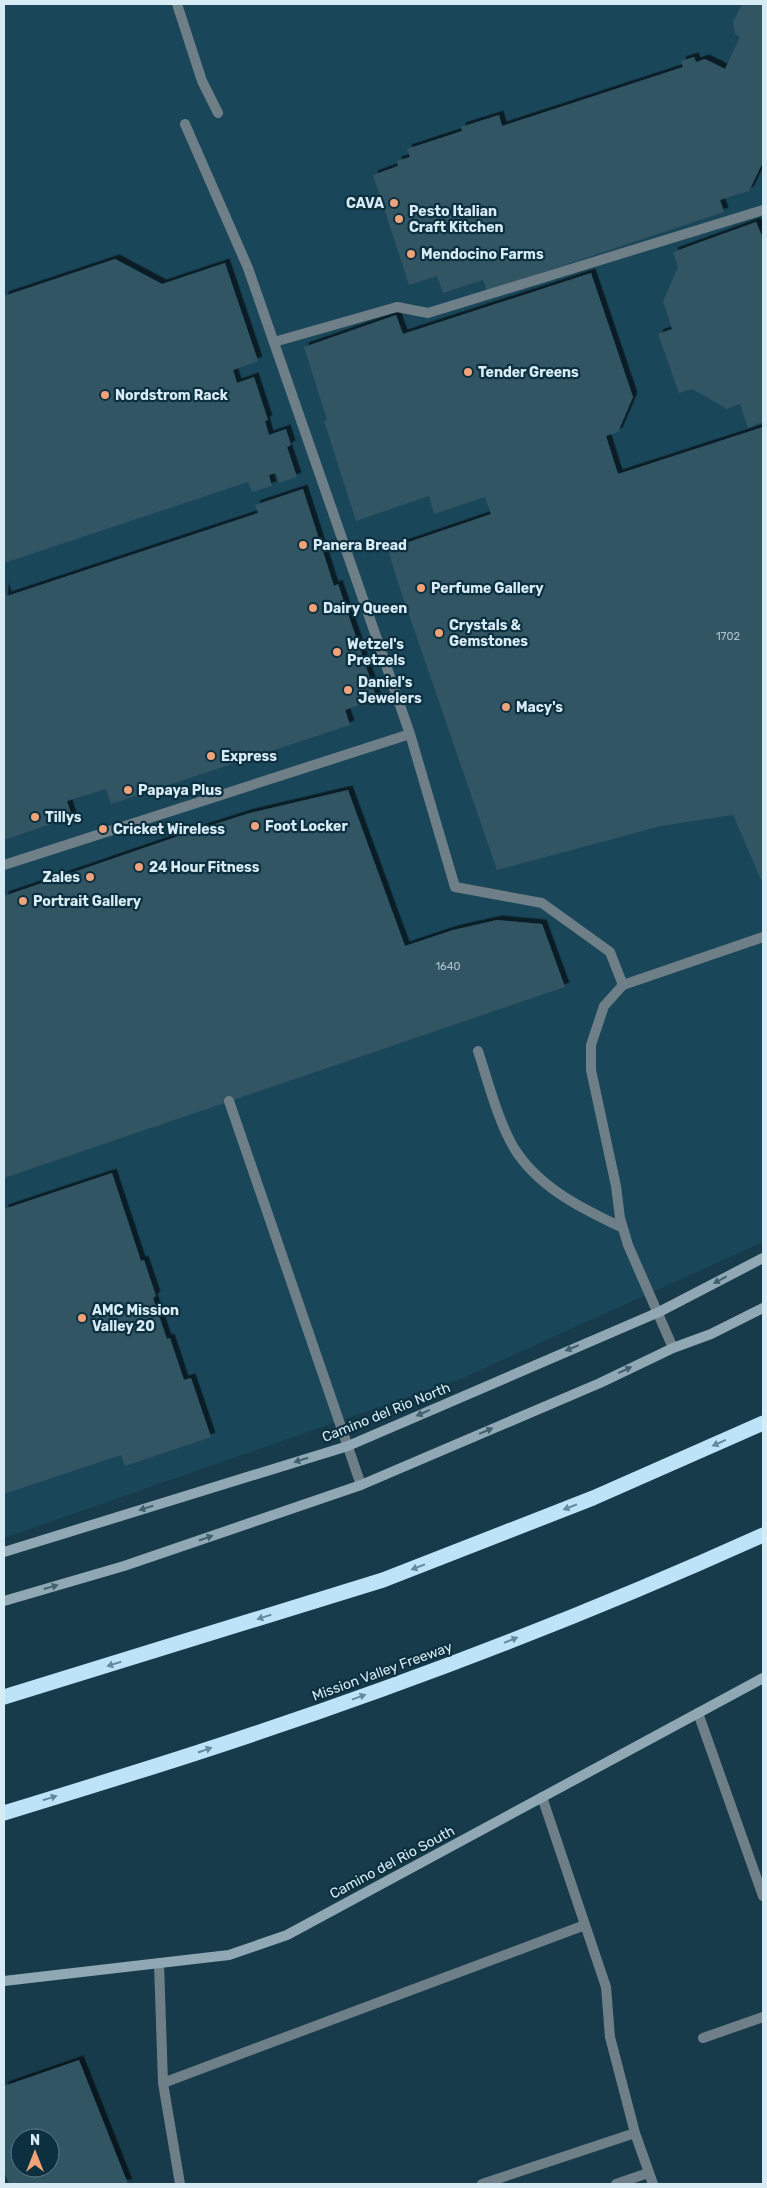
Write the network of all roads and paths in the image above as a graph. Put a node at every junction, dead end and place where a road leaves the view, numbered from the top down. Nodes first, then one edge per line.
1 (177, 4) edge
2 (218, 113) dead end
3 (185, 124) dead end
4 (763, 210) edge
5 (274, 342) junction
6 (410, 734) junction
7 (4, 865) edge
8 (763, 937) edge
9 (623, 985) junction
10 (478, 1051) dead end
11 (228, 1101) dead end
12 (623, 1228) junction
13 (763, 1258) edge
14 (763, 1308) edge
15 (659, 1312) junction
16 (673, 1348) junction
17 (763, 1423) edge
18 (348, 1446) junction
19 (361, 1485) junction
20 (763, 1535) edge
21 (4, 1552) edge
22 (4, 1601) edge
23 (763, 1678) edge
24 (4, 1697) edge
25 (698, 1713) junction
26 (542, 1797) junction
27 (4, 1813) edge
28 (763, 1896) edge
29 (585, 1925) junction
30 (159, 1963) junction
31 (4, 1981) edge
32 (763, 2017) edge
33 (703, 2038) dead end
34 (163, 2083) junction
35 (635, 2133) junction
36 (648, 2173) junction
37 (180, 2184) edge
38 (482, 2184) edge
39 (616, 2184) edge
40 (653, 2184) edge

1 - 2 street
3 - 5 street
4 - 5 street
5 - 6 street
6 - 7 street
6 - 9 street
8 - 9 street
9 - 12 street
10 - 12 street
11 - 18 street
12 - 15 street
13 -> 15 street, Camino del Rio North
14 - 16 street
15 - 16 street
15 -> 18 street, Camino del Rio North
19 -> 16 street
17 -> 24 highway
18 - 19 street
18 -> 21 street, Camino del Rio North
22 -> 19 street
27 -> 20 highway, Mission Valley Freeway
23 - 25 street, Camino del Rio South
25 - 26 street, Camino del Rio South
25 - 28 street
26 - 29 street
26 - 30 street, Camino del Rio South
29 - 34 street
29 - 35 street
30 - 31 street, Camino del Rio South
30 - 34 street
32 - 33 street
34 - 37 street
35 - 36 street
35 - 38 street
36 - 39 street
36 - 40 street

